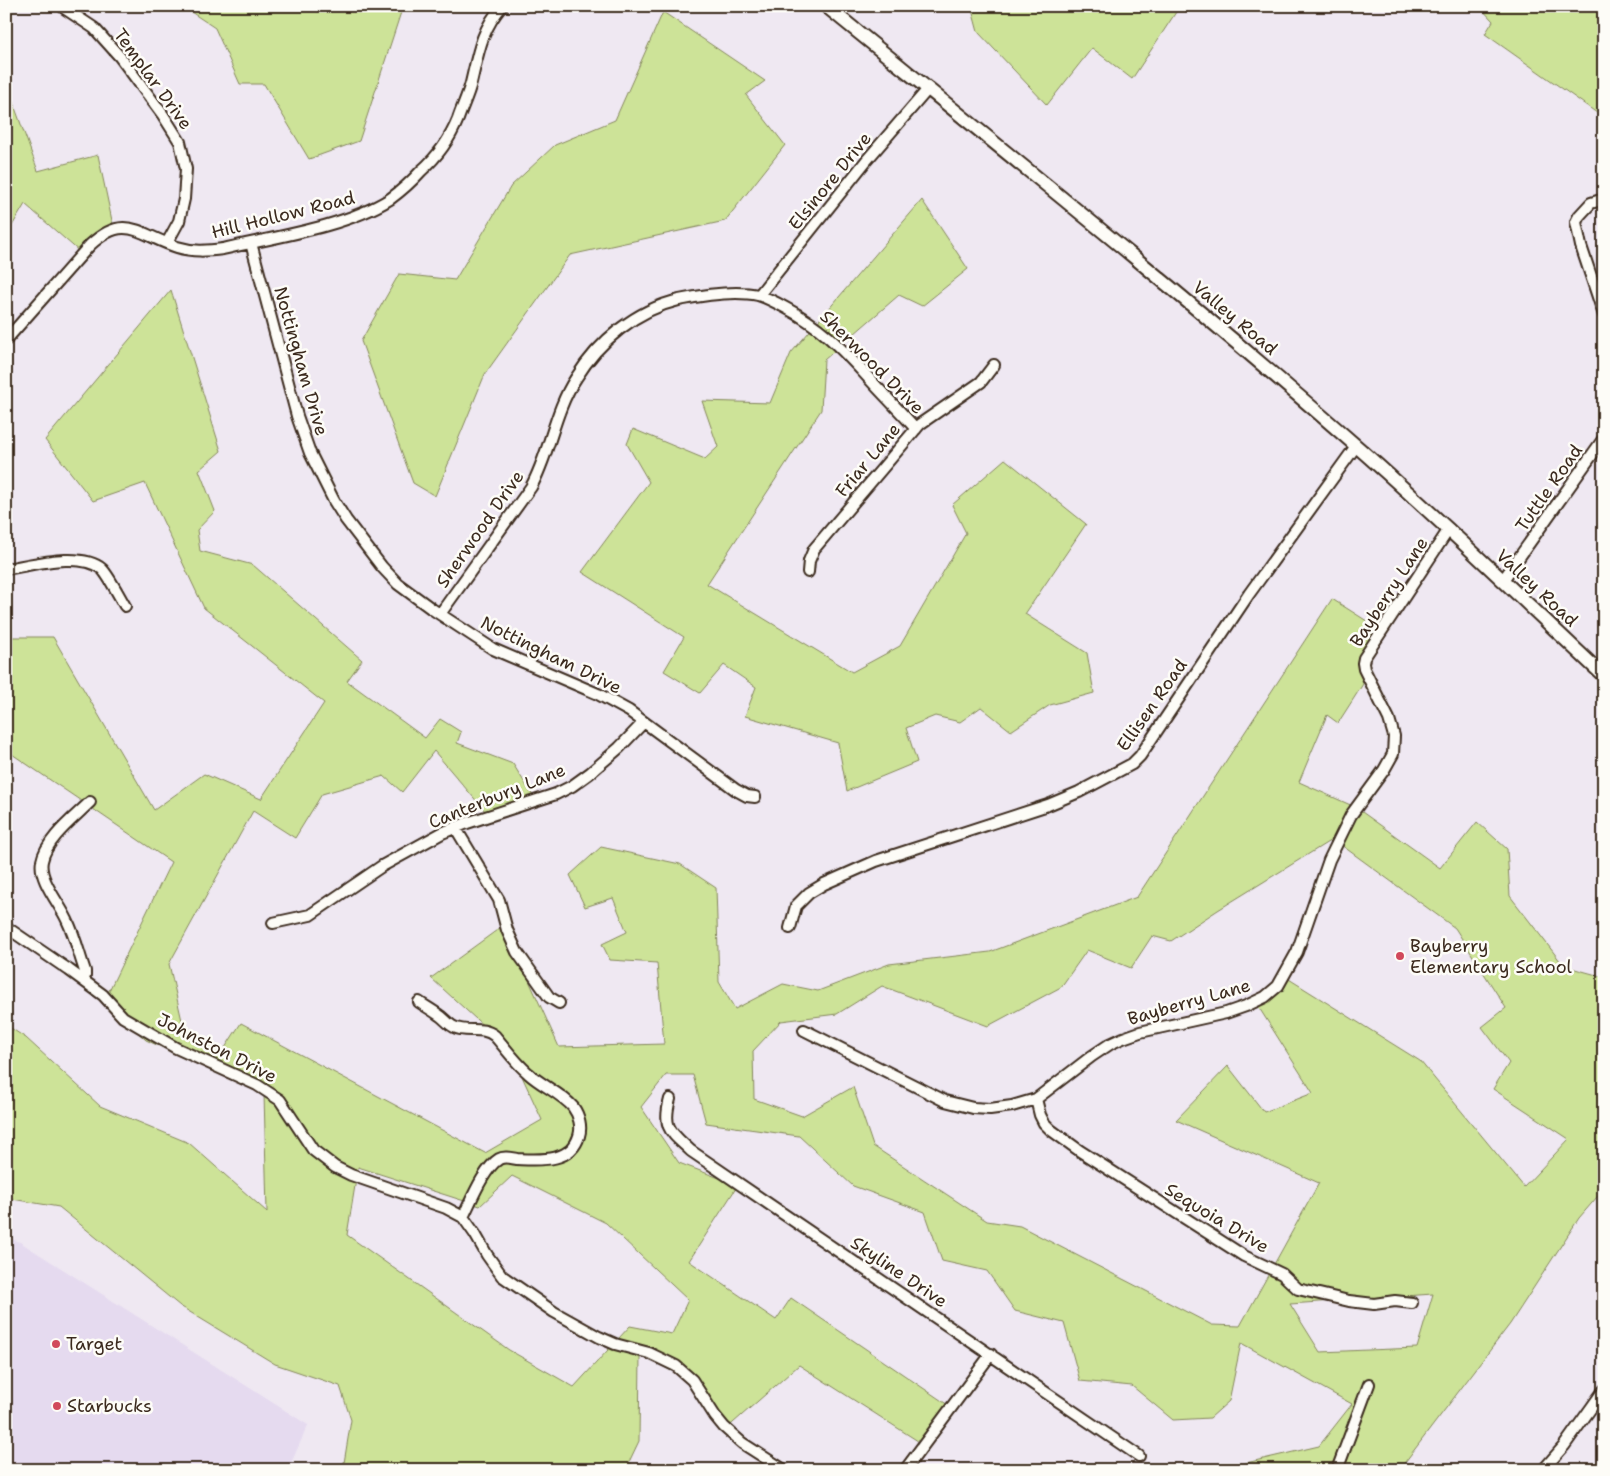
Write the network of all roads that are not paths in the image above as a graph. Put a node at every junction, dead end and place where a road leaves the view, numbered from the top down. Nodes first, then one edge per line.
1 (502, 6) edge
2 (826, 6) edge
3 (64, 8) dead end
4 (928, 89) junction
5 (1604, 199) edge
6 (251, 242) junction
7 (167, 243) junction
8 (759, 296) junction
9 (1604, 315) edge
10 (6, 340) edge
11 (994, 366) dead end
12 (916, 429) junction
13 (1604, 438) edge
14 (1356, 446) junction
15 (1449, 529) junction
16 (6, 569) edge
17 (808, 572) dead end
18 (1503, 580) junction
19 (125, 606) dead end
20 (440, 614) junction
21 (1604, 676) edge
22 (643, 722) junction
23 (755, 797) dead end
24 (90, 802) dead end
25 (455, 827) junction
26 (273, 923) dead end
27 (6, 927) edge
28 (790, 928) dead end
29 (83, 980) junction
30 (419, 1002) dead end
31 (559, 1003) dead end
32 (804, 1030) dead end
33 (1036, 1099) junction
34 (670, 1100) dead end
35 (463, 1217) junction
36 (1412, 1303) dead end
37 (991, 1354) junction
38 (1369, 1384) dead end
39 (1604, 1390) edge
40 (1139, 1456) dead end
41 (784, 1470) edge
42 (905, 1470) edge
43 (1338, 1470) edge
44 (1543, 1470) edge

1 - 6 street, Hill Hollow Road
2 - 4 main road, Valley Road
3 - 7 street, Templar Drive
4 - 8 street, Elsinore Drive
4 - 14 main road, Valley Road
5 - 9 street
6 - 7 street, Hill Hollow Road
6 - 20 street, Nottingham Drive
7 - 10 street, Hill Hollow Road
8 - 12 street, Sherwood Drive
8 - 20 street, Sherwood Drive
11 - 12 street, Friar Lane
12 - 17 street, Friar Lane
13 - 18 street, Tuttle Road
14 - 15 main road, Valley Road
14 - 28 street, Ellisen Road
15 - 18 main road, Valley Road
15 - 33 street, Bayberry Lane
16 - 19 street
18 - 21 main road, Valley Road
20 - 22 street, Nottingham Drive
22 - 23 street, Nottingham Drive
22 - 25 street, Canterbury Lane
24 - 29 street
25 - 26 street, Canterbury Lane
25 - 31 street
27 - 29 street, Johnston Drive
29 - 35 street, Johnston Drive
30 - 35 street
32 - 33 street, Bayberry Lane
33 - 36 street, Sequoia Drive
34 - 37 street, Skyline Drive
35 - 41 street, Johnston Drive
37 - 40 street, Skyline Drive
37 - 42 street
38 - 43 street
39 - 44 street

